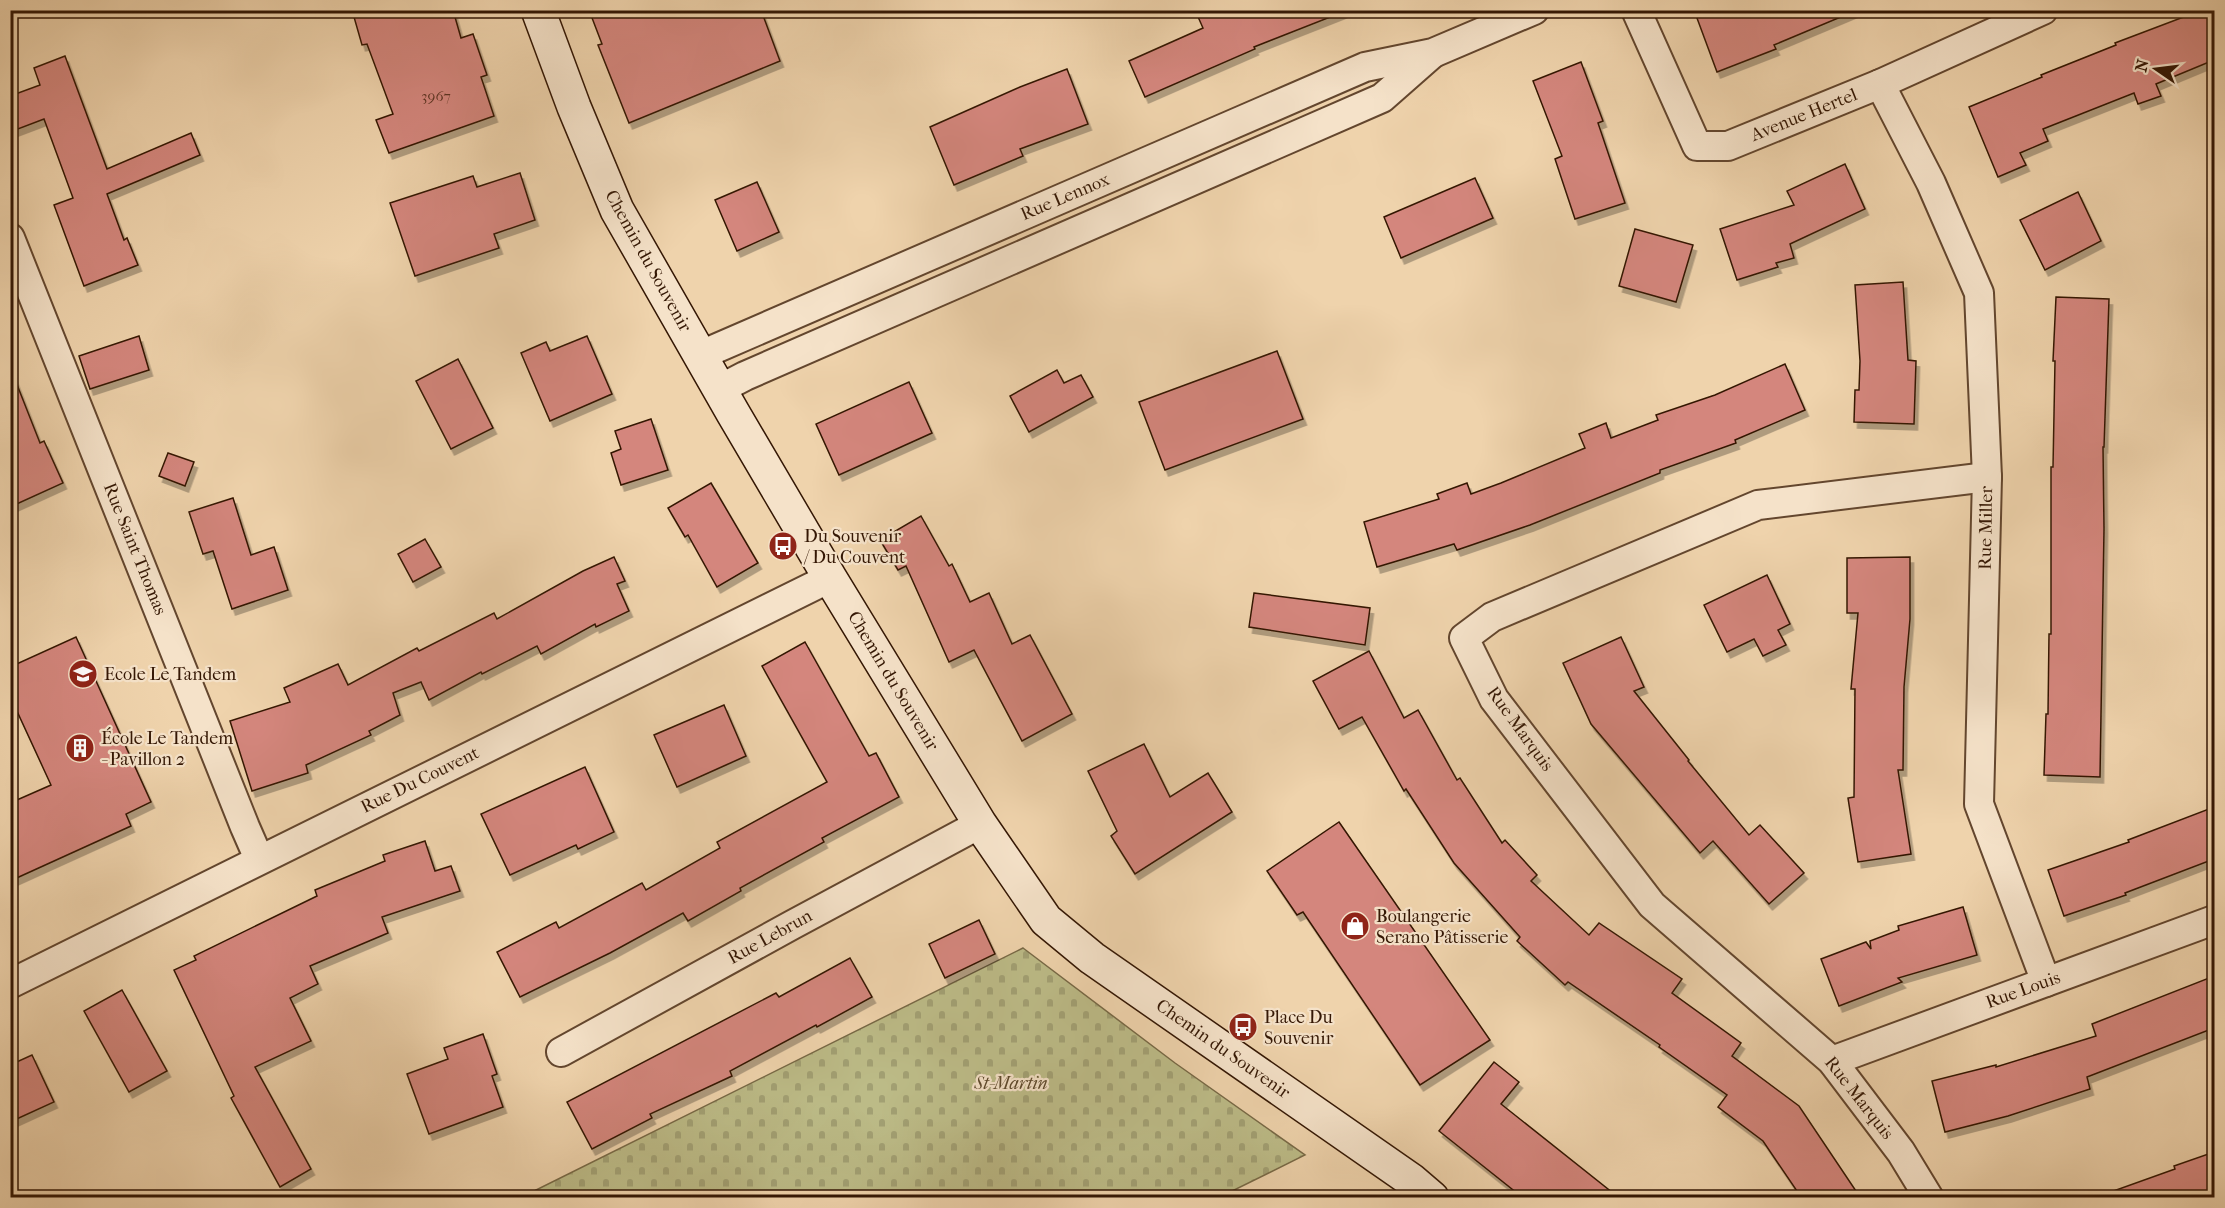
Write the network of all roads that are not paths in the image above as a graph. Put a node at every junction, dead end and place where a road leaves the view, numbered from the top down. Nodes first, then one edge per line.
1 (538, 10) edge
2 (1534, 10) edge
3 (1636, 10) edge
4 (2043, 10) edge
5 (1433, 53) junction
6 (1880, 84) junction
7 (10, 238) edge
8 (21, 291) edge
9 (701, 355) junction
10 (720, 389) junction
11 (1987, 477) junction
12 (830, 578) junction
13 (980, 824) junction
14 (260, 859) junction
15 (2214, 920) edge
16 (2046, 982) junction
17 (10, 984) edge
18 (561, 1052) dead end
19 (1832, 1061) junction
20 (1432, 1197) edge
21 (1929, 1197) edge

1 - 9 street, Chemin du Souvenir
2 - 5 street, Rue Lennox
3 - 6 street, Avenue Hertel
4 - 6 street, Avenue Hertel
5 - 9 street, Rue Lennox
5 - 10 street, Rue Lennox
6 - 11 street, Rue Miller
7 - 8 street, Rue Saint Thomas
8 - 14 street, Rue Saint Thomas
9 - 10 street, Chemin du Souvenir
10 - 12 street, Chemin du Souvenir
11 - 16 street, Rue Miller
11 - 19 street, Rue Marquis
12 - 13 street, Chemin du Souvenir
12 - 14 street, Rue Du Couvent
13 - 18 street, Rue Lebrun
13 - 20 street, Chemin du Souvenir
14 - 17 street, Rue Du Couvent
15 - 16 street, Rue Louis
16 - 19 street, Rue Louis
19 - 21 street, Rue Marquis

